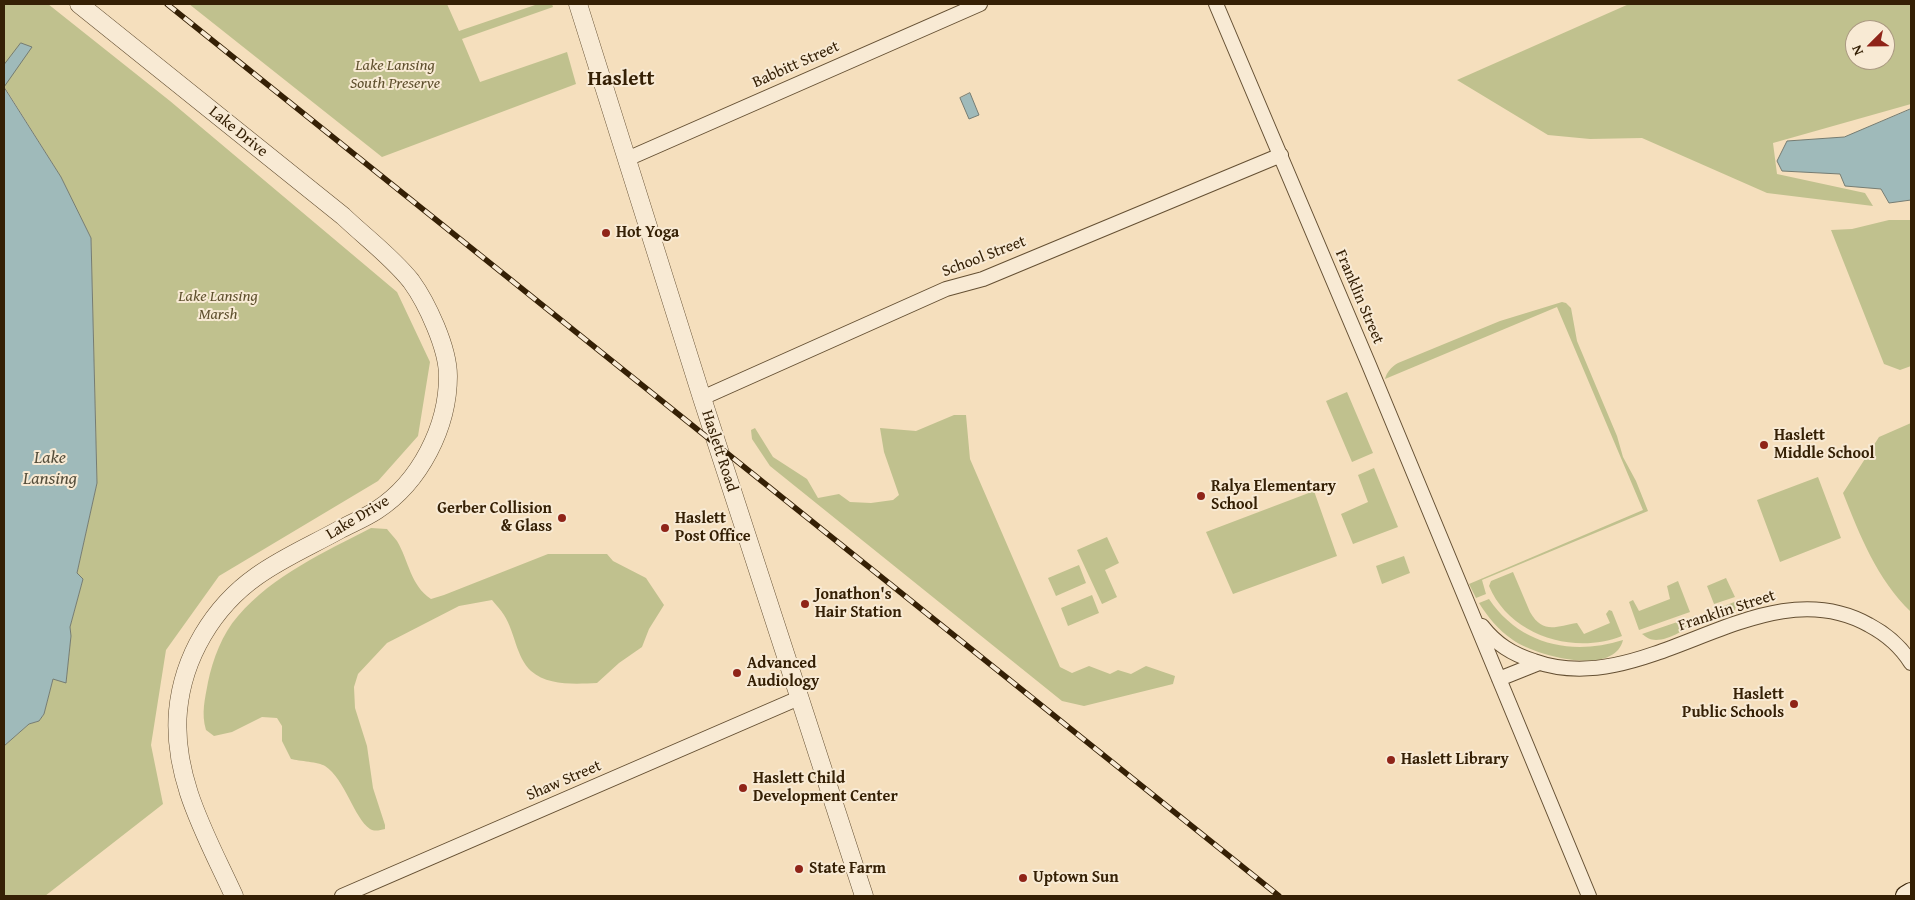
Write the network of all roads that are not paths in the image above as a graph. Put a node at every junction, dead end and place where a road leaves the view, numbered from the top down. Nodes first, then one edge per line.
1 (79, 4) edge
2 (578, 4) edge
3 (980, 4) edge
4 (1216, 4) edge
5 (1281, 155) junction
6 (627, 159) junction
7 (702, 398) junction
8 (1469, 604) junction
9 (1911, 662) edge
10 (1539, 663) junction
11 (1499, 679) junction
12 (799, 698) junction
13 (1911, 893) edge
14 (234, 896) edge
15 (342, 896) edge
16 (864, 896) edge
17 (1589, 896) edge
18 (1906, 896) edge

1 - 14 street, Lake Drive
2 - 6 street, Haslett Road
3 - 6 street, Babbitt Street
4 - 5 street, Franklin Street
5 - 7 street, School Street
5 - 8 street, Franklin Street
6 - 7 street, Haslett Road
7 - 12 street, Haslett Road
8 - 10 street, Franklin Street
8 - 11 street, Franklin Street
9 - 10 street, Franklin Street
10 - 11 street
11 - 17 street, Franklin Street
12 - 15 street, Shaw Street
12 - 16 street, Haslett Road
13 - 18 main road

